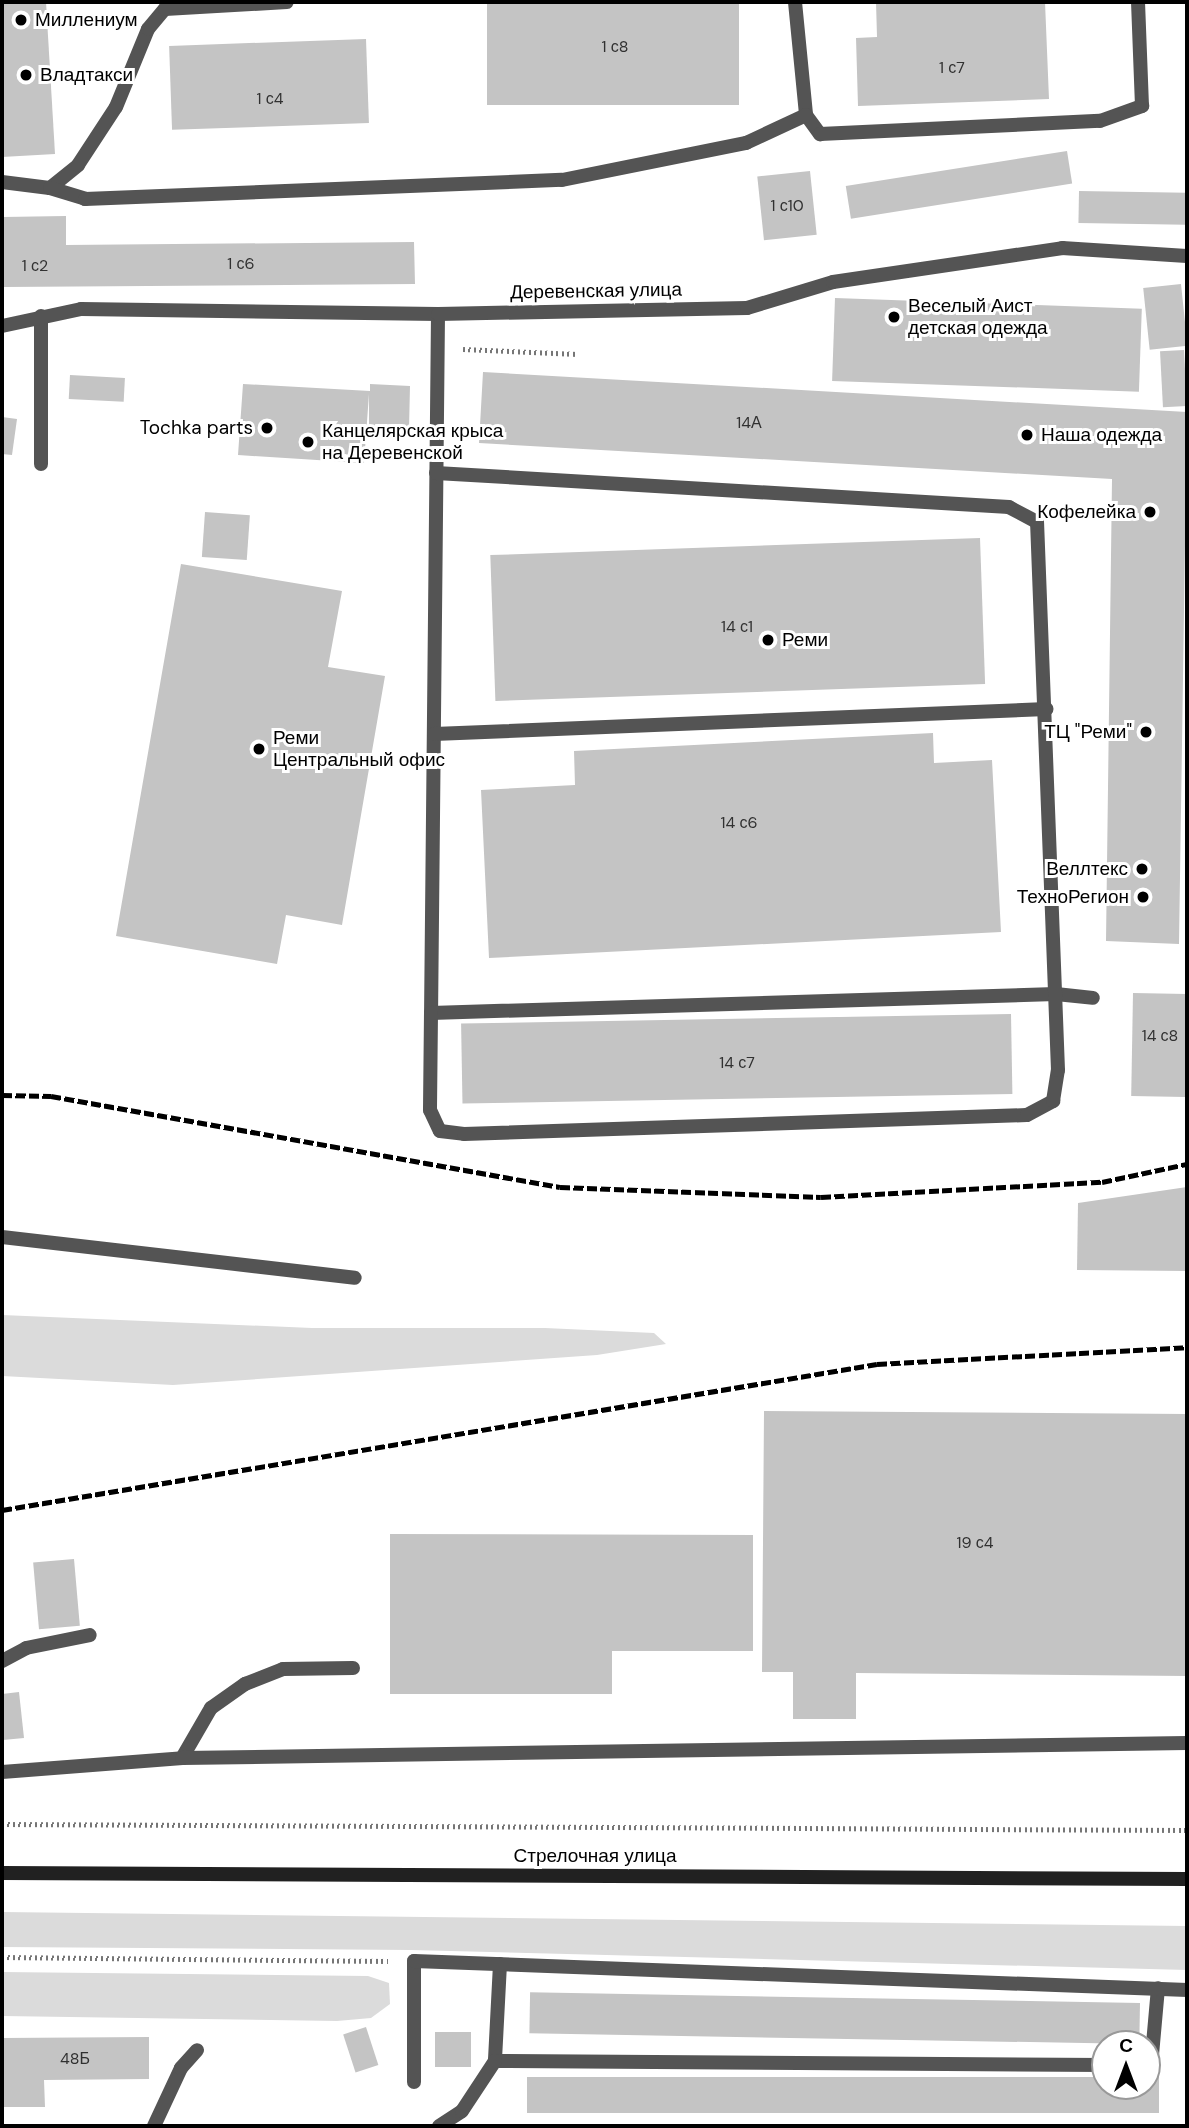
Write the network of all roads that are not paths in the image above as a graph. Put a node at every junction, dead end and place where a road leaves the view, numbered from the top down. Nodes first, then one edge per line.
1 (287, 2) edge
2 (794, 2) edge
3 (1138, 2) edge
4 (806, 115) junction
5 (2, 182) edge
6 (50, 188) junction
7 (1187, 256) edge
8 (438, 314) junction
9 (41, 316) junction
10 (2, 326) edge
11 (41, 464) dead end
12 (436, 473) junction
13 (1046, 709) junction
14 (434, 734) junction
15 (1056, 994) junction
16 (1093, 999) dead end
17 (431, 1013) junction
18 (2, 1237) edge
19 (355, 1278) dead end
20 (90, 1635) dead end
21 (2, 1661) edge
22 (353, 1668) dead end
23 (1187, 1743) edge
24 (182, 1758) junction
25 (2, 1772) edge
26 (2, 1873) edge
27 (1187, 1879) edge
28 (499, 1964) junction
29 (1158, 1988) junction
30 (1187, 1990) edge
31 (1154, 2030) edge
32 (197, 2050) dead end
33 (495, 2061) junction
34 (1091, 2065) edge
35 (414, 2082) dead end
36 (154, 2126) edge
37 (439, 2126) edge

1 - 6 lane
2 - 4 lane
3 - 4 lane
4 - 6 lane
5 - 6 lane
7 - 8 lane, Деревенская улица
8 - 9 lane, Деревенская улица
8 - 12 lane
9 - 10 lane, Деревенская улица
9 - 11 lane
12 - 13 lane
12 - 14 lane
13 - 14 lane
13 - 15 lane
14 - 17 lane
15 - 16 lane
15 - 17 lane
15 - 17 lane
18 - 19 lane
20 - 21 lane
22 - 24 lane
23 - 24 lane
24 - 25 lane
26 - 27 main road, Стрелочная улица
28 - 29 lane
28 - 33 lane
28 - 35 lane
29 - 30 lane
29 - 31 lane
32 - 36 lane
33 - 34 lane
33 - 37 lane

